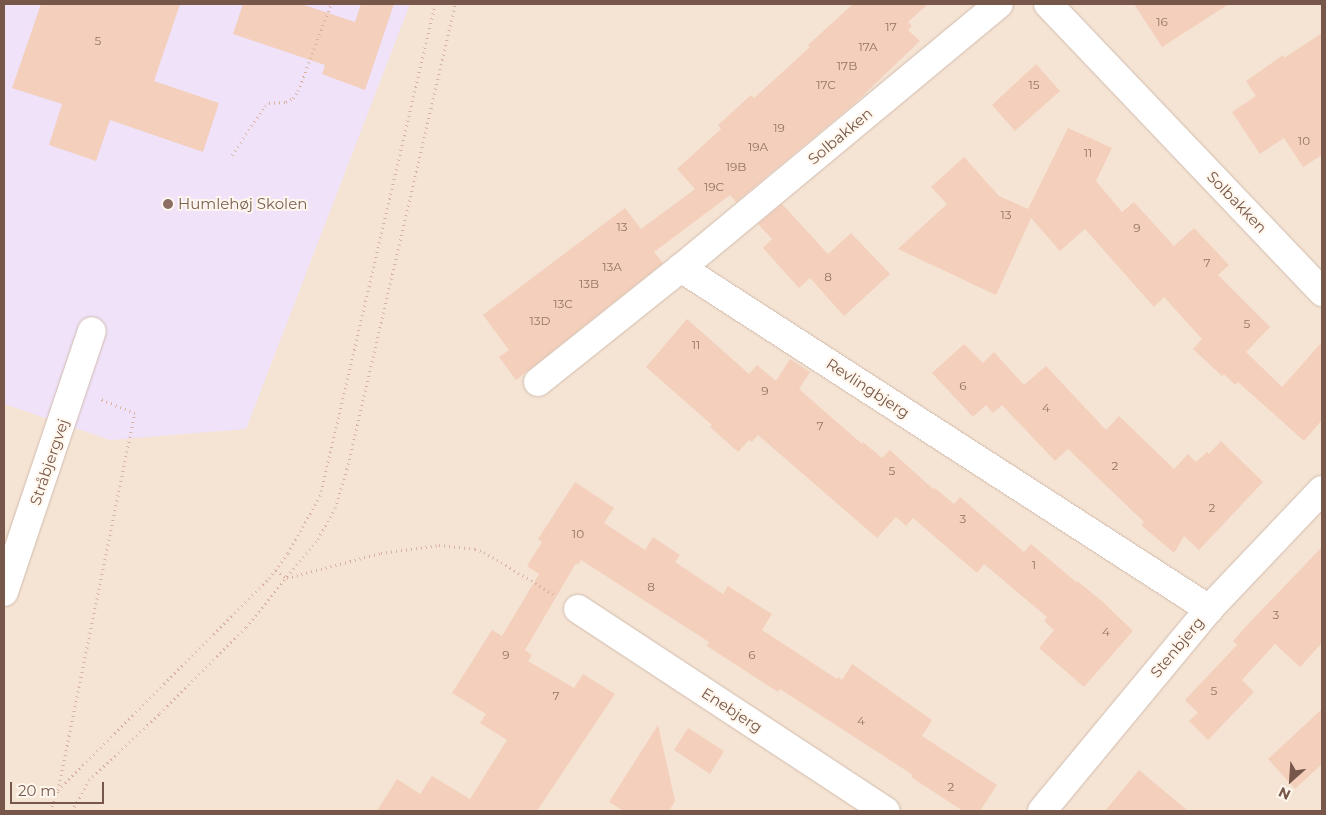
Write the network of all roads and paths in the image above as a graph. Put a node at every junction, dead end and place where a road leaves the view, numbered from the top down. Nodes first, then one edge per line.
1 (331, 4) edge
2 (436, 4) edge
3 (455, 4) edge
4 (999, 4) edge
5 (1048, 4) edge
6 (232, 155) dead end
7 (681, 268) junction
8 (1322, 292) edge
9 (92, 331) dead end
10 (538, 382) dead end
11 (74, 389) junction
12 (1322, 490) edge
13 (276, 570) junction
14 (287, 578) junction
15 (4, 592) edge
16 (1209, 608) junction
17 (578, 609) joint
18 (58, 790) junction
19 (50, 811) edge
20 (72, 811) edge
21 (886, 811) edge
22 (1042, 811) edge

1 - 6 path
2 - 13 path
3 - 14 path
4 - 7 street, Solbakken
5 - 8 street, Solbakken
7 - 10 street
7 - 16 street, Revlingbjerg
9 - 11 street, Stråbjergvej
11 - 15 street, Stråbjergvej
11 - 18 path
12 - 16 street, Stenbjerg
13 - 14 path
13 - 18 path
14 - 17 path
14 - 20 path
16 - 22 street, Stenbjerg
17 - 21 street, Enebjerg
18 - 19 path

